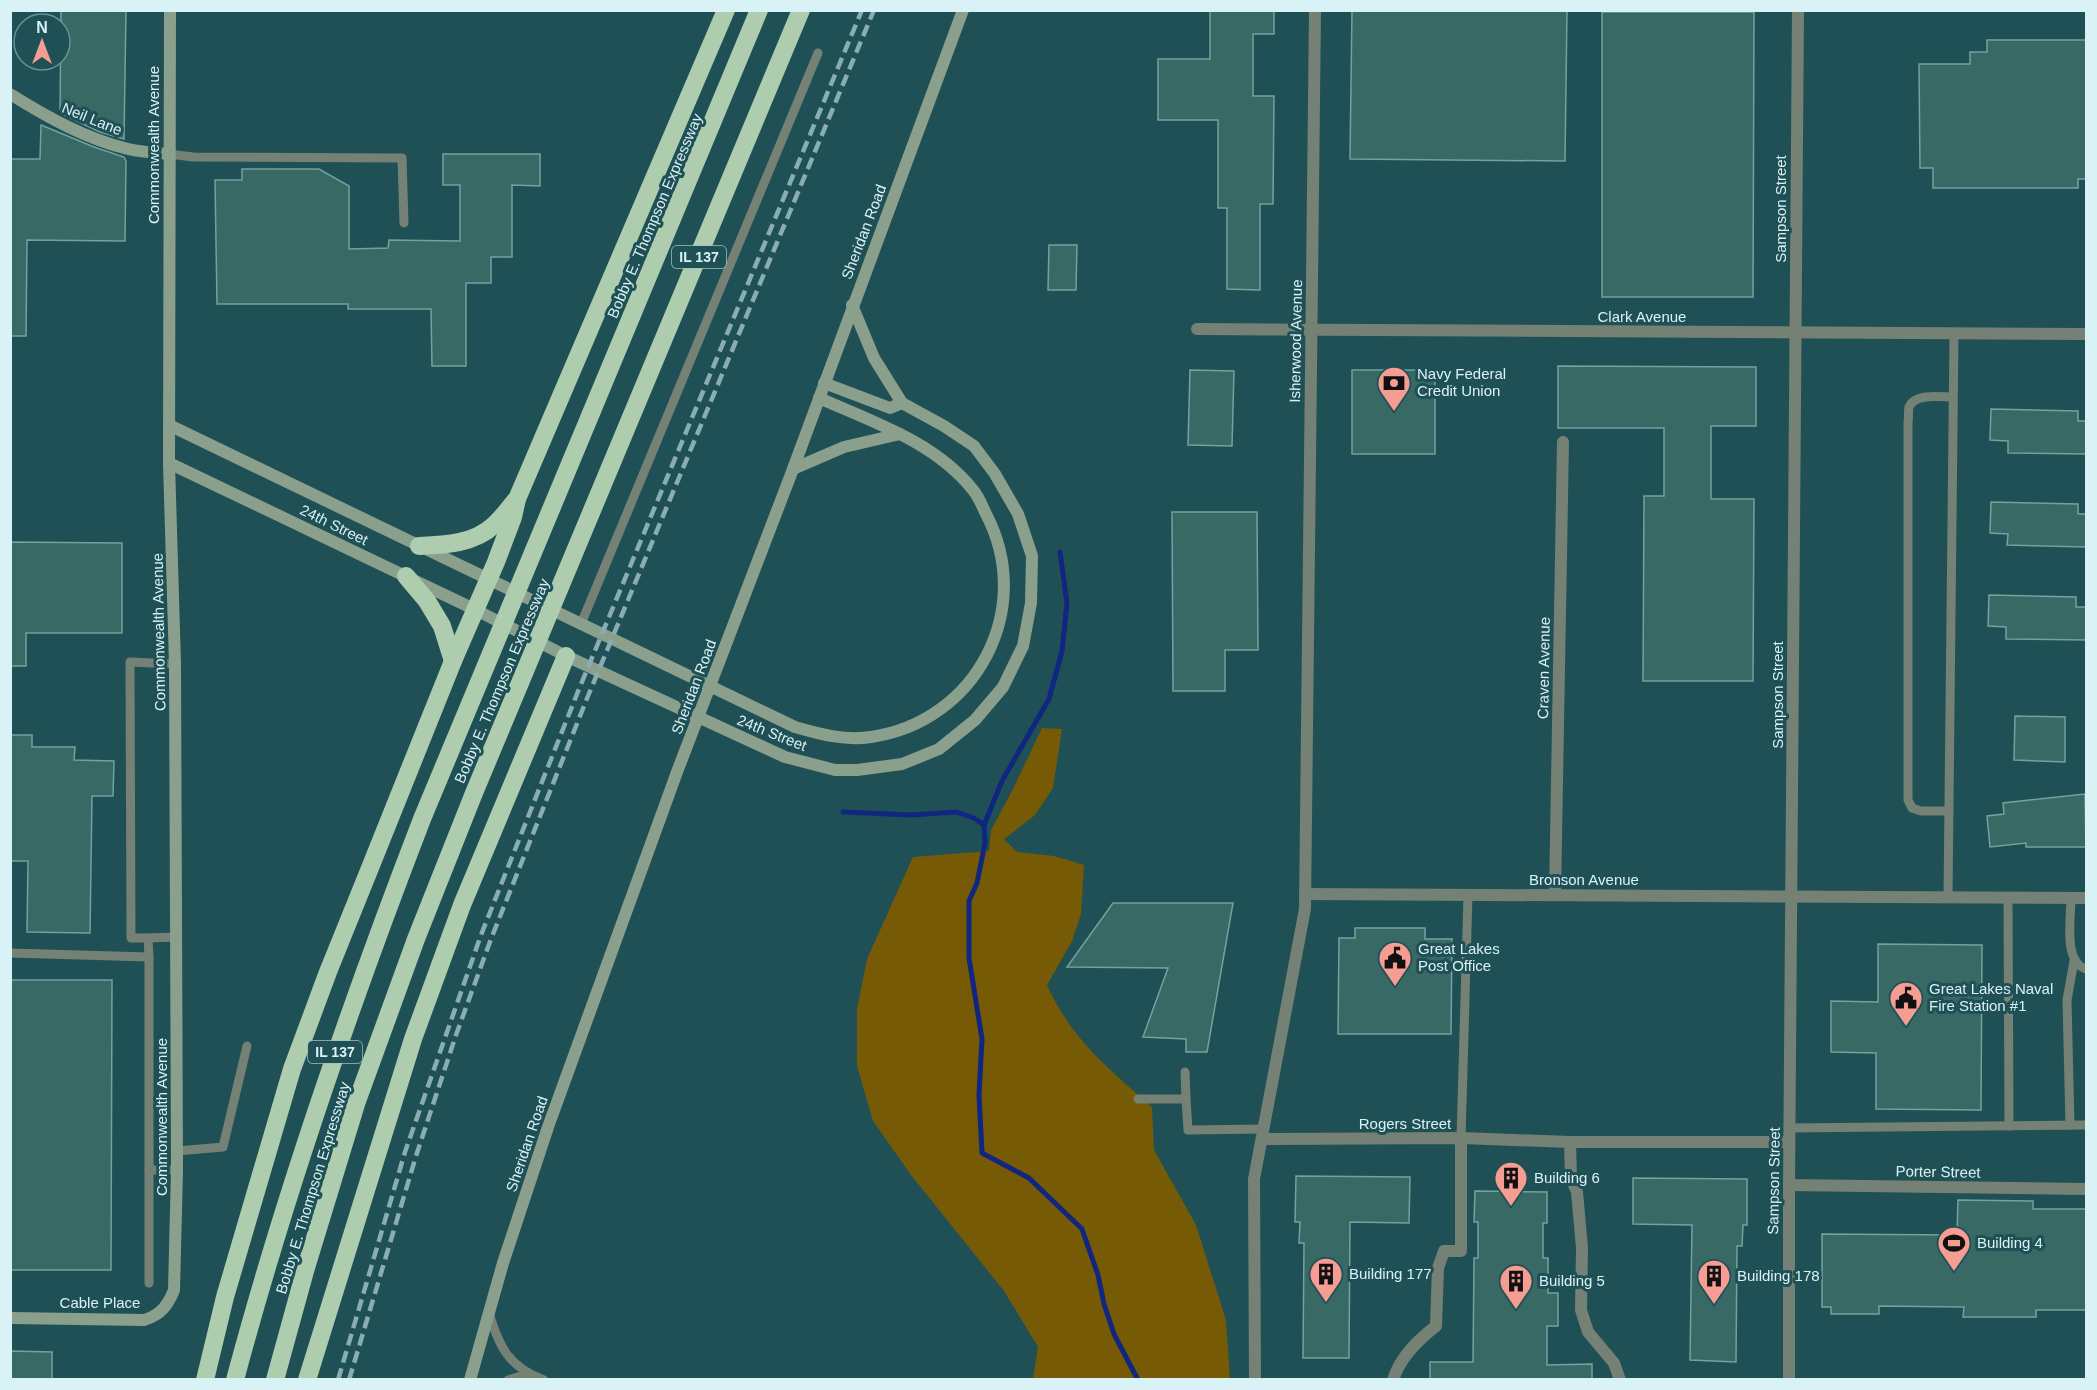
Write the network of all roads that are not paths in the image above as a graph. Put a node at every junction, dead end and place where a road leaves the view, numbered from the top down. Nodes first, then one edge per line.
1 (170, 10) edge
2 (726, 10) edge
3 (759, 10) edge
4 (801, 10) edge
5 (963, 10) edge
6 (1315, 10) edge
7 (1798, 10) edge
8 (818, 53) dead end
9 (10, 94) edge
10 (169, 154) junction
11 (404, 223) dead end
12 (852, 305) junction
13 (1197, 329) dead end
14 (1311, 330) junction
15 (1795, 333) junction
16 (1954, 333) junction
17 (2086, 334) edge
18 (824, 383) junction
19 (1952, 397) junction
20 (819, 398) junction
21 (902, 403) junction
22 (170, 425) junction
23 (900, 434) junction
24 (1563, 442) dead end
25 (169, 463) junction
26 (793, 469) junction
27 (517, 499) junction
28 (419, 546) junction
29 (406, 576) junction
30 (489, 580) junction
31 (476, 610) junction
32 (581, 624) junction
33 (566, 656) junction
34 (453, 661) junction
35 (176, 664) junction
36 (1949, 811) junction
37 (1305, 894) junction
38 (1468, 895) junction
39 (1555, 895) junction
40 (1791, 896) junction
41 (1948, 897) junction
42 (2008, 897) junction
43 (2072, 898) junction
44 (2086, 898) edge
45 (176, 937) junction
46 (148, 938) junction
47 (10, 953) edge
48 (148, 957) junction
49 (2074, 961) junction
50 (2086, 969) edge
51 (247, 1046) dead end
52 (1185, 1072) dead end
53 (1186, 1098) junction
54 (1138, 1099) dead end
55 (2070, 1125) junction
56 (2086, 1125) edge
57 (2009, 1126) junction
58 (1790, 1128) junction
59 (1263, 1134) junction
60 (1461, 1138) junction
61 (1570, 1142) junction
62 (1790, 1142) junction
63 (177, 1151) junction
64 (148, 1170) junction
65 (177, 1170) junction
66 (1788, 1185) junction
67 (2086, 1189) edge
68 (176, 1252) joint
69 (148, 1283) dead end
70 (489, 1313) junction
71 (10, 1318) edge
72 (528, 1374) junction
73 (205, 1380) edge
74 (235, 1380) edge
75 (275, 1380) edge
76 (307, 1380) edge
77 (470, 1380) edge
78 (508, 1380) edge
79 (544, 1380) edge
80 (1255, 1380) edge
81 (1393, 1380) edge
82 (1620, 1380) edge
83 (1789, 1380) edge

1 - 10 street, Commonwealth Avenue
2 - 27 highway
3 - 74 highway, Bobby E. Thompson Expressway / IL 137
4 - 75 highway, Bobby E. Thompson Expressway / IL 137
5 - 12 street, Sheridan Road
6 - 14 street, Isherwood Avenue
7 - 15 street, Sampson Street
8 - 32 lane
9 - 10 street, Neil Lane
10 - 11 lane
10 - 22 street, Commonwealth Avenue
12 - 18 street, Sheridan Road
12 - 21 street
13 - 14 street, Clark Avenue
14 - 15 street, Clark Avenue
14 - 37 street, Isherwood Avenue
15 - 16 street, Clark Avenue
15 - 40 street, Sampson Street
16 - 17 street, Clark Avenue
16 - 19 lane
18 - 20 street, Sheridan Road
18 - 21 street, 24th Street
19 - 36 lane
19 - 36 lane
20 - 23 street, 24th Street
20 - 26 street, Sheridan Road
21 - 33 street, 24th Street
22 - 25 street, Commonwealth Avenue
22 - 28 street, 24th Street
23 - 26 street
23 - 32 street, 24th Street
24 - 39 street, Craven Avenue
25 - 29 street, 24th Street
25 - 35 street, Commonwealth Avenue
26 - 70 street, Sheridan Road
27 - 28 highway
27 - 30 highway
28 - 30 street, 24th Street
29 - 31 street, 24th Street
29 - 34 highway
30 - 31 highway
30 - 32 street, 24th Street
31 - 33 street, 24th Street
31 - 34 highway
33 - 76 highway
34 - 73 highway
35 - 45 street, Commonwealth Avenue
35 - 46 lane
36 - 41 lane
37 - 38 street, Bronson Avenue
37 - 59 street
38 - 39 street, Bronson Avenue
38 - 60 lane
39 - 40 street, Bronson Avenue
40 - 41 street, Bronson Avenue
40 - 58 street, Sampson Street
41 - 42 street, Bronson Avenue
42 - 43 street, Bronson Avenue
42 - 57 lane
43 - 44 street, Bronson Avenue
43 - 49 lane
45 - 46 lane
45 - 63 street, Commonwealth Avenue
46 - 48 lane
47 - 48 lane
48 - 64 lane
49 - 50 lane
49 - 55 lane
51 - 63 lane
52 - 53 lane
53 - 54 lane
53 - 59 lane
55 - 56 lane
55 - 57 lane
57 - 58 lane
58 - 62 street, Sampson Street
59 - 60 street, Rogers Street
59 - 80 street
60 - 61 street, Rogers Street
60 - 81 street
61 - 62 street, Rogers Street
61 - 82 street
62 - 66 street, Sampson Street
63 - 65 street, Commonwealth Avenue
64 - 65 lane
64 - 69 lane
65 - 68 street, Commonwealth Avenue
66 - 67 street, Porter Street
66 - 83 street, Sampson Street
68 - 71 street, Cable Place
70 - 72 lane
70 - 77 street, Sheridan Road
72 - 78 lane
72 - 79 lane

